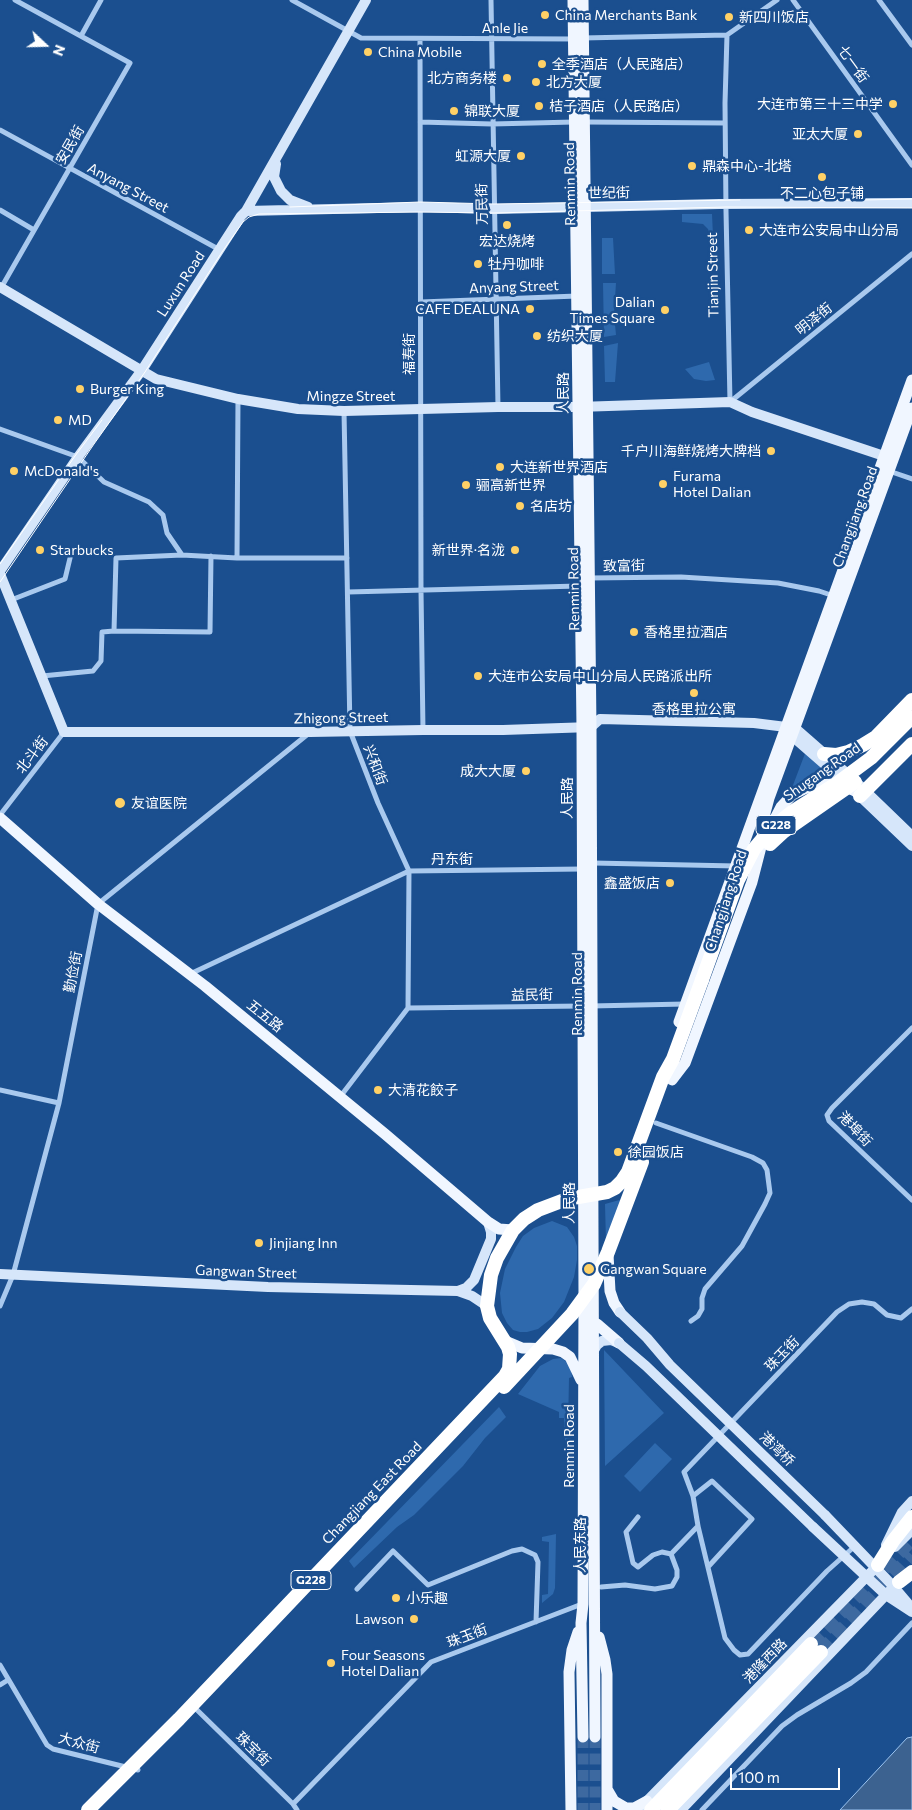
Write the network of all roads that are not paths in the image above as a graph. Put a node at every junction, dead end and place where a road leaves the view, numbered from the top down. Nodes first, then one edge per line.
1 (15, 0) edge
2 (101, 0) edge
3 (292, 0) edge
4 (366, 0) edge
5 (490, 0) edge
6 (573, 0) edge
7 (583, 0) edge
8 (776, 0) edge
9 (793, 0) edge
10 (879, 0) edge
11 (348, 31) junction
12 (727, 35) junction
13 (81, 36) junction
14 (578, 38) junction
15 (420, 39) junction
16 (491, 39) junction
17 (912, 45) edge
18 (420, 122) junction
19 (579, 122) junction
20 (725, 123) junction
21 (492, 124) junction
22 (0, 130) edge
23 (278, 156) junction
24 (912, 165) edge
25 (69, 169) junction
26 (912, 203) edge
27 (726, 204) junction
28 (421, 206) junction
29 (580, 207) junction
30 (311, 209) junction
31 (494, 209) junction
32 (0, 210) edge
33 (246, 211) junction
34 (34, 230) junction
35 (221, 251) junction
36 (912, 254) edge
37 (0, 287) edge
38 (578, 296) junction
39 (496, 299) junction
40 (421, 302) junction
41 (142, 370) junction
42 (912, 380) edge
43 (238, 399) junction
44 (730, 402) junction
45 (498, 407) junction
46 (583, 407) junction
47 (912, 408) edge
48 (420, 409) junction
49 (344, 410) junction
50 (0, 430) edge
51 (78, 457) junction
52 (887, 463) junction
53 (912, 478) edge
54 (71, 554) dead end
55 (182, 555) junction
56 (211, 556) junction
57 (237, 558) junction
58 (347, 558) junction
59 (0, 572) edge
60 (589, 578) junction
61 (580, 586) junction
62 (421, 591) junction
63 (348, 592) junction
64 (838, 598) junction
65 (11, 600) junction
66 (114, 631) junction
67 (41, 676) junction
68 (912, 700) edge
69 (912, 717) edge
70 (587, 727) junction
71 (912, 728) edge
72 (423, 730) junction
73 (791, 730) junction
74 (350, 731) junction
75 (64, 732) junction
76 (310, 732) junction
77 (912, 744) edge
78 (824, 754) junction
79 (860, 793) junction
80 (0, 816) edge
81 (912, 836) edge
82 (912, 846) edge
83 (761, 847) junction
84 (587, 866) junction
85 (736, 866) junction
86 (410, 871) junction
87 (98, 904) junction
88 (190, 974) junction
89 (704, 981) junction
90 (686, 1004) junction
91 (587, 1006) junction
92 (408, 1008) junction
93 (912, 1028) edge
94 (667, 1078) junction
95 (0, 1090) edge
96 (340, 1097) junction
97 (59, 1103) junction
98 (656, 1124) junction
99 (589, 1177) junction
100 (589, 1195) junction
101 (567, 1199) junction
102 (912, 1200) edge
103 (488, 1222) junction
104 (513, 1230) junction
105 (608, 1252) junction
106 (0, 1274) edge
107 (13, 1275) junction
108 (594, 1284) junction
109 (458, 1291) junction
110 (584, 1298) junction
111 (0, 1306) edge
112 (487, 1306) junction
113 (912, 1309) edge
114 (620, 1312) joint
115 (589, 1319) junction
116 (691, 1321) dead end
117 (564, 1323) junction
118 (504, 1340) junction
119 (619, 1343) junction
120 (541, 1349) junction
121 (593, 1352) junction
122 (584, 1389) junction
123 (693, 1496) junction
124 (912, 1501) edge
125 (638, 1517) dead end
126 (912, 1517) edge
127 (698, 1526) junction
128 (912, 1530) edge
129 (856, 1546) junction
130 (671, 1554) junction
131 (844, 1556) junction
132 (877, 1566) junction
133 (708, 1567) junction
134 (912, 1567) edge
135 (912, 1572) edge
136 (867, 1576) junction
137 (902, 1582) edge
138 (601, 1587) dead end
139 (357, 1589) dead end
140 (886, 1595) junction
141 (582, 1604) junction
142 (912, 1611) edge
143 (536, 1622) junction
144 (581, 1623) junction
145 (912, 1623) edge
146 (595, 1626) junction
147 (0, 1665) edge
148 (8, 1680) junction
149 (0, 1685) edge
150 (195, 1707) junction
151 (583, 1737) tunnel mouth
152 (595, 1737) tunnel mouth
153 (134, 1769) junction
154 (607, 1789) junction
155 (293, 1804) junction
156 (649, 1806) edge
157 (88, 1810) edge
158 (98, 1810) edge
159 (297, 1810) edge
160 (571, 1810) edge
161 (607, 1810) edge
162 (638, 1810) edge
163 (668, 1810) edge
164 (681, 1810) edge
165 (702, 1810) edge

1 - 13 street, 安民街
2 - 13 street
3 - 11 street, Anle Jie
4 - 11 main road, Luxun Road
5 - 16 street, 万民街
6 - 14 main road
7 - 14 main road, Renmin Road
8 - 12 street
9 - 24 street, 七一街
10 - 17 street
11 - 15 street, Anle Jie
11 - 23 main road, Luxun Road
12 - 14 street, Anle Jie
12 - 20 street, Tianjin Street
13 - 25 street, 安民街
14 - 16 street, Anle Jie
14 - 19 main road, Renmin Road
15 - 16 street, Anle Jie
15 - 18 street, 福寿街
16 - 21 street, 万民街
18 - 21 street
18 - 28 street, 福寿街
19 - 20 street
19 - 21 street
19 - 29 main road, Renmin Road
20 - 27 street, Tianjin Street
21 - 31 street, 万民街
22 - 25 street, Anyang Street
23 - 30 main road
23 - 33 main road, Luxun Road
25 - 34 street, 安民街
25 - 35 street, Anyang Street
26 - 27 main road, 世纪街
27 - 29 main road, 世纪街
27 - 44 street, Tianjin Street
28 - 30 main road, 世纪街
28 - 31 main road, 世纪街
28 - 40 street, 福寿街
29 - 31 main road, 世纪街
29 - 38 main road, 人民路
29 - 46 main road, Renmin Road
30 - 33 main road, 世纪街
31 - 39 street, 万民街
32 - 34 street
33 - 35 main road, Luxun Road
34 - 37 street, 安民街
35 - 41 main road, Luxun Road
36 - 44 street, 明泽街
37 - 41 main road, Mingze Street
38 - 39 street, Anyang Street
38 - 46 main road, 人民路
39 - 40 street, Anyang Street
39 - 45 street, 万民街
40 - 48 street, 福寿街
41 - 43 main road, Mingze Street
41 - 51 main road, Luxun Road
42 - 52 main road, Changjiang Road
43 - 49 main road, Mingze Street
43 - 57 street
44 - 46 main road, Mingze Street
44 - 52 main road
45 - 46 main road, Mingze Street
45 - 48 main road, Mingze Street
46 - 60 main road, Renmin Road
46 - 61 main road, 人民路
47 - 52 main road, Changjiang Road
48 - 49 main road, Mingze Street
48 - 62 street, 福寿街
49 - 58 street, 兴和街
50 - 51 street
51 - 55 street
51 - 59 main road, Luxun Road
52 - 53 street
52 - 64 main road, Changjiang Road
54 - 65 street
55 - 56 street
55 - 66 street
56 - 57 street
56 - 66 street
57 - 58 street
58 - 63 street, 兴和街
59 - 65 main road
60 - 61 street, 致富街
60 - 64 street, 致富街
60 - 70 main road, Renmin Road
61 - 62 street
61 - 70 main road, 人民路
62 - 63 street
62 - 72 street, 福寿街
63 - 74 street, 兴和街
64 - 73 main road, Changjiang Road
65 - 67 main road
66 - 67 street
67 - 75 main road
68 - 78 highway
69 - 89 highway, Shugang Road / G228, bridge
70 - 72 main road, Zhigong Street
70 - 73 main road, Zhigong Street
70 - 84 main road, Renmin Road
71 - 89 highway, Shugang Road / G228, bridge
72 - 74 main road, Zhigong Street
73 - 78 main road
73 - 79 main road
73 - 83 main road, Changjiang Road
73 - 85 main road
74 - 76 main road, Zhigong Street
74 - 86 street, 兴和街
75 - 76 main road, Zhigong Street
75 - 80 street, 北斗街
76 - 87 street
77 - 79 highway
78 - 79 main road
79 - 81 main road
79 - 82 main road
79 - 83 main road
80 - 87 main road, 五五路
83 - 94 main road, Changjiang Road
84 - 85 street, 丹东街
84 - 86 street, 丹东街
84 - 91 main road, Renmin Road
85 - 90 main road
86 - 88 street, 丹东街
86 - 92 street, 兴和街
87 - 88 main road, 五五路
87 - 97 street, 勤俭街
88 - 96 main road, 五五路
89 - 94 highway, Shugang Road / G228
90 - 91 street, 益民街
90 - 94 main road
91 - 92 street, 益民街
91 - 99 main road, 人民路
92 - 96 street
93 - 102 street, 港埠街
94 - 98 highway, Changjiang Road / G228
94 - 100 highway, Changjiang Road / G228
95 - 97 street
96 - 103 main road, 五五路
97 - 107 street, 勤俭街
98 - 105 highway, Changjiang Road / G228
98 - 116 street
99 - 100 main road, 人民路
99 - 101 main road
100 - 101 highway, G228
100 - 108 main road, 人民路
100 - 110 main road, 人民路
101 - 104 highway, G228
103 - 104 main road, 五五路
103 - 109 main road
104 - 112 highway, G228
105 - 108 highway, Changjiang Road / G228
105 - 114 main road
106 - 107 main road, Gangwan Street
107 - 109 main road, Gangwan Street
107 - 111 street, 勤俭街
108 - 110 highway, Changjiang East Road / G228
108 - 115 main road, 人民路
109 - 112 main road, Gangwan Street
110 - 115 main road, 人民路
110 - 117 highway, Changjiang East Road / G228
112 - 118 highway, Changjiang East Road / G228
113 - 123 street, 珠玉街
114 - 129 main road, 港湾桥, bridge
115 - 117 main road
115 - 119 main road
115 - 121 main road, 人民路
115 - 122 main road, 人民路
117 - 120 highway, Changjiang East Road / G228
118 - 120 main road
118 - 150 highway, Changjiang East Road / G228
119 - 121 main road
119 - 131 main road, 港湾桥, bridge
120 - 122 main road
120 - 150 highway, Changjiang East Road / G228
121 - 146 main road, 人民东路
122 - 141 main road, Renmin Road
123 - 127 street
123 - 133 street
124 - 132 main road
125 - 130 street
126 - 132 highway
127 - 130 street
127 - 133 street
128 - 132 main road, 港隆西路
129 - 131 street
129 - 132 main road, 港湾桥
130 - 138 street
131 - 133 street
131 - 136 main road, 港湾桥
132 - 136 main road, 港隆西路
132 - 137 main road, 港湾桥
134 - 137 main road
135 - 137 highway
136 - 140 main road, 港湾桥
136 - 156 main road, 港隆西路
137 - 140 main road
137 - 142 main road, 港湾桥
139 - 143 street
140 - 142 main road, 港湾桥
140 - 164 main road
141 - 143 street, 珠玉街
141 - 144 main road, Renmin Road
143 - 155 street, 珠玉街
144 - 151 main road
144 - 160 main road
145 - 165 street
146 - 152 main road, 人民东路
146 - 154 main road
147 - 148 street, 大众街
148 - 149 street
148 - 153 street, 大众街
150 - 153 highway, Changjiang East Road / G228
150 - 155 street, 珠宝街
153 - 157 highway, Changjiang East Road / G228
153 - 158 highway, Changjiang East Road / G228
154 - 156 main road
154 - 161 main road
155 - 159 street, 珠宝街
156 - 162 main road, 港隆西路
156 - 163 highway

